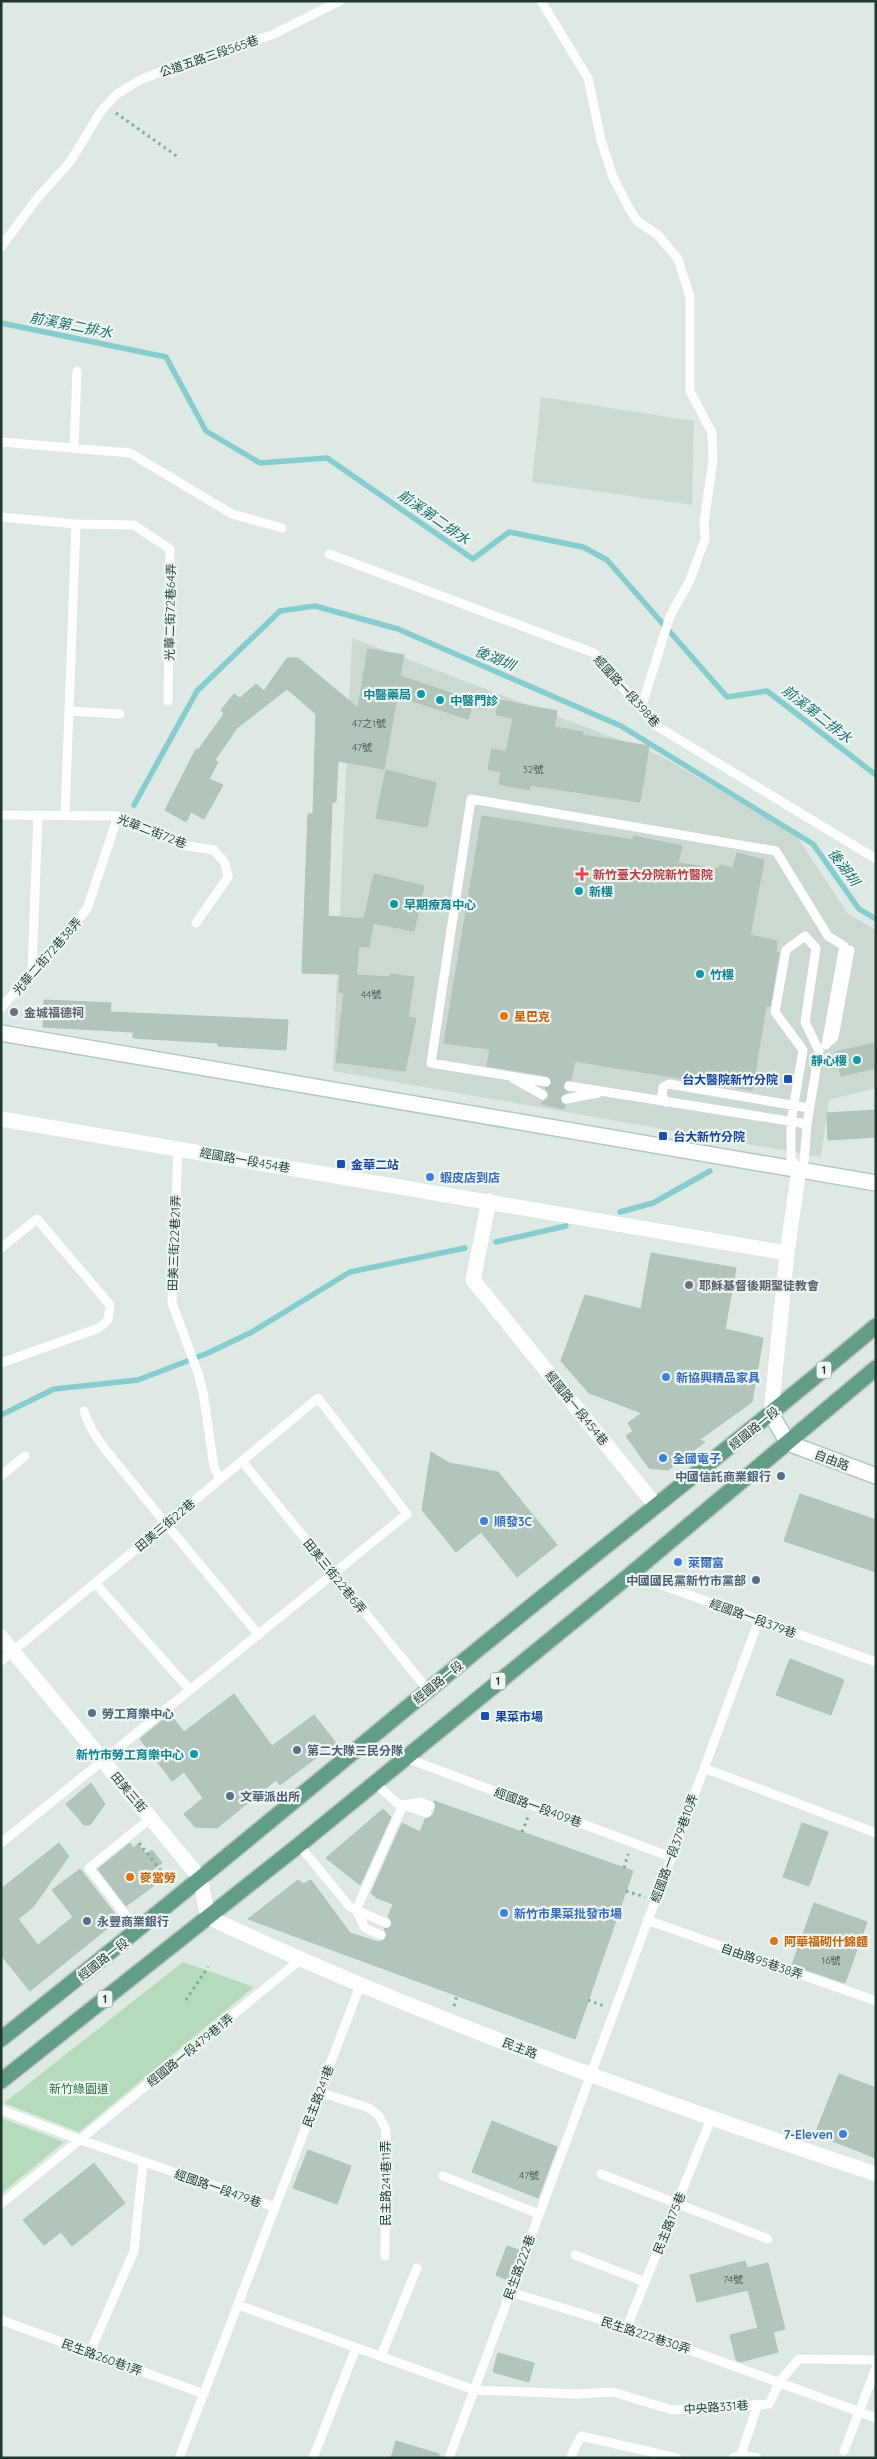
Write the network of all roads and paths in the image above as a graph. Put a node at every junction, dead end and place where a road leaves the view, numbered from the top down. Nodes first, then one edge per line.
1 (541, 1) edge
2 (335, 2) edge
3 (105, 106) junction
4 (178, 157) dead end
5 (1, 247) edge
6 (77, 371) dead end
7 (1, 442) edge
8 (74, 448) junction
9 (1, 517) edge
10 (76, 524) junction
11 (282, 528) dead end
12 (330, 554) dead end
13 (168, 701) dead end
14 (641, 708) junction
15 (69, 711) junction
16 (120, 714) dead end
17 (1, 814) edge
18 (38, 815) junction
19 (66, 816) junction
20 (118, 816) junction
21 (876, 859) edge
22 (196, 923) dead end
23 (850, 950) dead end
24 (32, 971) junction
25 (1, 1008) edge
26 (1, 1033) edge
27 (822, 1048) junction
28 (803, 1050) junction
29 (507, 1076) junction
30 (546, 1082) dead end
31 (569, 1086) dead end
32 (605, 1092) junction
33 (543, 1095) dead end
34 (566, 1099) dead end
35 (666, 1102) junction
36 (794, 1106) junction
37 (809, 1108) junction
38 (1, 1119) edge
39 (791, 1122) junction
40 (807, 1124) junction
41 (178, 1149) junction
42 (799, 1169) junction
43 (876, 1183) edge
44 (490, 1202) junction
45 (1, 1248) edge
46 (787, 1253) junction
47 (876, 1326) edge
48 (1, 1364) edge
49 (876, 1368) edge
50 (84, 1411) dead end
51 (771, 1414) junction
52 (788, 1443) junction
53 (25, 1456) dead end
54 (242, 1461) junction
55 (1, 1476) edge
56 (876, 1476) edge
57 (220, 1479) junction
58 (656, 1506) junction
59 (166, 1524) junction
60 (334, 1574) junction
61 (631, 1574) junction
62 (96, 1582) junction
63 (759, 1620) junction
64 (259, 1635) junction
65 (1, 1636) edge
66 (13, 1651) junction
67 (1, 1661) edge
68 (876, 1662) edge
69 (190, 1690) junction
70 (428, 1690) junction
71 (406, 1758) junction
72 (104, 1761) junction
73 (704, 1768) junction
74 (374, 1782) junction
75 (403, 1805) junction
76 (429, 1810) dead end
77 (151, 1818) junction
78 (876, 1833) edge
79 (132, 1834) junction
80 (1, 1844) edge
81 (299, 1845) junction
82 (671, 1857) junction
83 (200, 1878) junction
84 (626, 1890) dead end
85 (180, 1896) junction
86 (655, 1900) junction
87 (356, 1910) junction
88 (208, 1917) junction
89 (647, 1920) junction
90 (386, 1923) dead end
91 (138, 1931) junction
92 (381, 1935) dead end
93 (300, 1960) junction
94 (208, 1967) dead end
95 (360, 1986) junction
96 (186, 2000) dead end
97 (876, 2000) edge
98 (1, 2039) edge
99 (590, 2076) junction
100 (1, 2081) edge
101 (319, 2092) junction
102 (1, 2110) edge
103 (711, 2119) junction
104 (80, 2140) junction
105 (143, 2162) junction
106 (601, 2174) dead end
107 (876, 2174) edge
108 (443, 2176) dead end
109 (677, 2203) junction
110 (1, 2204) edge
111 (275, 2207) junction
112 (539, 2214) junction
113 (768, 2239) dead end
114 (575, 2255) dead end
115 (385, 2256) dead end
116 (417, 2268) dead end
117 (645, 2282) junction
118 (510, 2292) junction
119 (238, 2305) junction
120 (1, 2320) edge
121 (626, 2327) junction
122 (356, 2348) junction
123 (90, 2352) junction
124 (381, 2356) junction
125 (876, 2360) edge
126 (876, 2368) edge
127 (780, 2382) junction
128 (474, 2390) junction
129 (204, 2394) junction
130 (758, 2404) junction
131 (858, 2412) junction
132 (876, 2418) edge
133 (844, 2451) dead end
134 (737, 2456) edge
135 (179, 2458) edge
136 (313, 2458) edge
137 (449, 2458) edge
138 (570, 2458) edge
139 (677, 2458) edge
140 (757, 2458) edge

1 - 14 lane
2 - 3 lane, 公道五路三段565巷
3 - 4 path
3 - 5 lane, 公道五路三段565巷
6 - 8 lane
7 - 8 lane
8 - 11 lane
9 - 10 lane, 光華二街72巷64弄
10 - 13 lane, 光華二街72巷64弄
10 - 15 lane
12 - 14 lane, 經國路一段398巷
14 - 21 lane, 經國路一段398巷
15 - 16 lane
15 - 19 lane
17 - 18 lane, 光華二街72巷
18 - 19 lane, 光華二街72巷
18 - 24 lane
19 - 20 lane, 光華二街72巷
20 - 22 lane, 光華二街72巷
20 - 24 lane, 光華二街72巷38弄
23 - 27 lane
24 - 25 lane, 光華二街72巷38弄
26 - 42 street
27 - 28 lane
27 - 28 lane
27 - 29 lane
27 - 37 lane
28 - 36 lane
29 - 30 lane
29 - 33 lane
31 - 32 lane
32 - 34 lane
32 - 35 lane
35 - 36 lane
35 - 39 lane
36 - 37 lane
36 - 39 lane
37 - 40 lane
38 - 41 street, 經國路一段454巷
39 - 40 lane
39 - 42 lane
40 - 42 lane
41 - 44 street, 經國路一段454巷
41 - 57 lane, 田美三街22巷21弄
42 - 43 street
42 - 46 street
44 - 46 street, 經國路一段454巷
44 - 58 street, 經國路一段454巷
45 - 48 lane
46 - 51 street
47 - 51 main road, 經國路一段 / 1
49 - 52 main road, 1
50 - 59 lane
51 - 52 street
51 - 58 main road, 經國路一段 / 1
52 - 56 street, 自由路
52 - 61 main road, 1
53 - 55 lane
54 - 57 lane, 田美三街22巷
54 - 60 lane, 田美三街22巷6弄
54 - 60 lane, 田美三街22巷
57 - 59 lane, 田美三街22巷
58 - 70 main road, 經國路一段 / 1
59 - 62 lane, 田美三街22巷
59 - 64 lane
60 - 64 lane
60 - 70 lane, 田美三街22巷6弄
61 - 63 lane, 經國路一段379巷
61 - 71 main road, 1
62 - 66 lane, 田美三街22巷
62 - 69 lane
63 - 68 lane, 經國路一段379巷
63 - 73 lane, 經國路一段379巷10弄
64 - 69 lane
65 - 66 street, 田美三街
66 - 67 lane, 田美三街22巷
66 - 72 street, 田美三街
69 - 72 lane
70 - 83 main road, 經國路一段 / 1
71 - 74 main road, 1
71 - 82 lane, 經國路一段409巷
72 - 77 street, 田美三街
72 - 80 lane
73 - 78 lane
73 - 82 lane, 經國路一段379巷10弄
74 - 75 lane
74 - 81 main road, 1
75 - 76 lane
75 - 87 lane
77 - 79 lane
77 - 83 street, 田美三街
79 - 85 path
79 - 91 lane
81 - 87 lane
81 - 88 main road, 1
82 - 86 lane, 經國路一段379巷10弄
83 - 85 main road, 經國路一段 / 1
83 - 88 street
84 - 86 path
85 - 91 main road, 經國路一段 / 1
86 - 89 lane, 經國路一段379巷10弄
87 - 90 lane
87 - 92 lane
88 - 93 street, 民主路
88 - 100 main road, 1
89 - 97 lane, 自由路95巷38弄
89 - 99 lane, 經國路一段379巷10弄
91 - 98 main road, 經國路一段 / 1
93 - 95 street, 民主路
93 - 104 lane, 經國路一段479巷1弄
94 - 96 path
95 - 99 street, 民主路
95 - 101 lane, 民主路241巷
99 - 103 street, 民主路
99 - 112 lane, 民生路222巷
101 - 111 lane, 民主路241巷
101 - 115 lane, 民主路241巷11弄
102 - 104 lane, 經國路一段479巷
103 - 107 street, 民主路
103 - 109 lane, 民主路175巷
104 - 105 lane, 經國路一段479巷
104 - 110 lane, 經國路一段479巷1弄
105 - 111 lane, 經國路一段479巷
105 - 123 lane
106 - 109 lane
108 - 112 lane
109 - 113 lane
109 - 117 lane, 民主路175巷
111 - 119 lane, 經國路一段479巷
112 - 118 lane, 民生路222巷
114 - 117 lane
116 - 124 lane
117 - 121 lane, 民主路175巷
118 - 121 lane, 民生路222巷30弄
118 - 128 lane, 民生路222巷
119 - 122 lane, 中央路331巷
119 - 129 lane, 經國路一段479巷
120 - 123 lane, 民生路260巷1弄
121 - 127 lane, 民生路222巷30弄
122 - 124 lane, 中央路331巷
122 - 136 lane
123 - 129 lane, 民生路260巷1弄
124 - 128 lane, 中央路331巷
125 - 127 lane, 中央路331巷
126 - 131 lane
127 - 130 lane, 中央路331巷
127 - 131 lane, 民生路222巷30弄
128 - 130 lane, 中央路331巷
128 - 137 lane, 民生路222巷
129 - 135 lane, 經國路一段479巷
130 - 134 lane
131 - 132 lane, 民生路222巷30弄
131 - 133 lane
134 - 140 lane
138 - 139 lane

